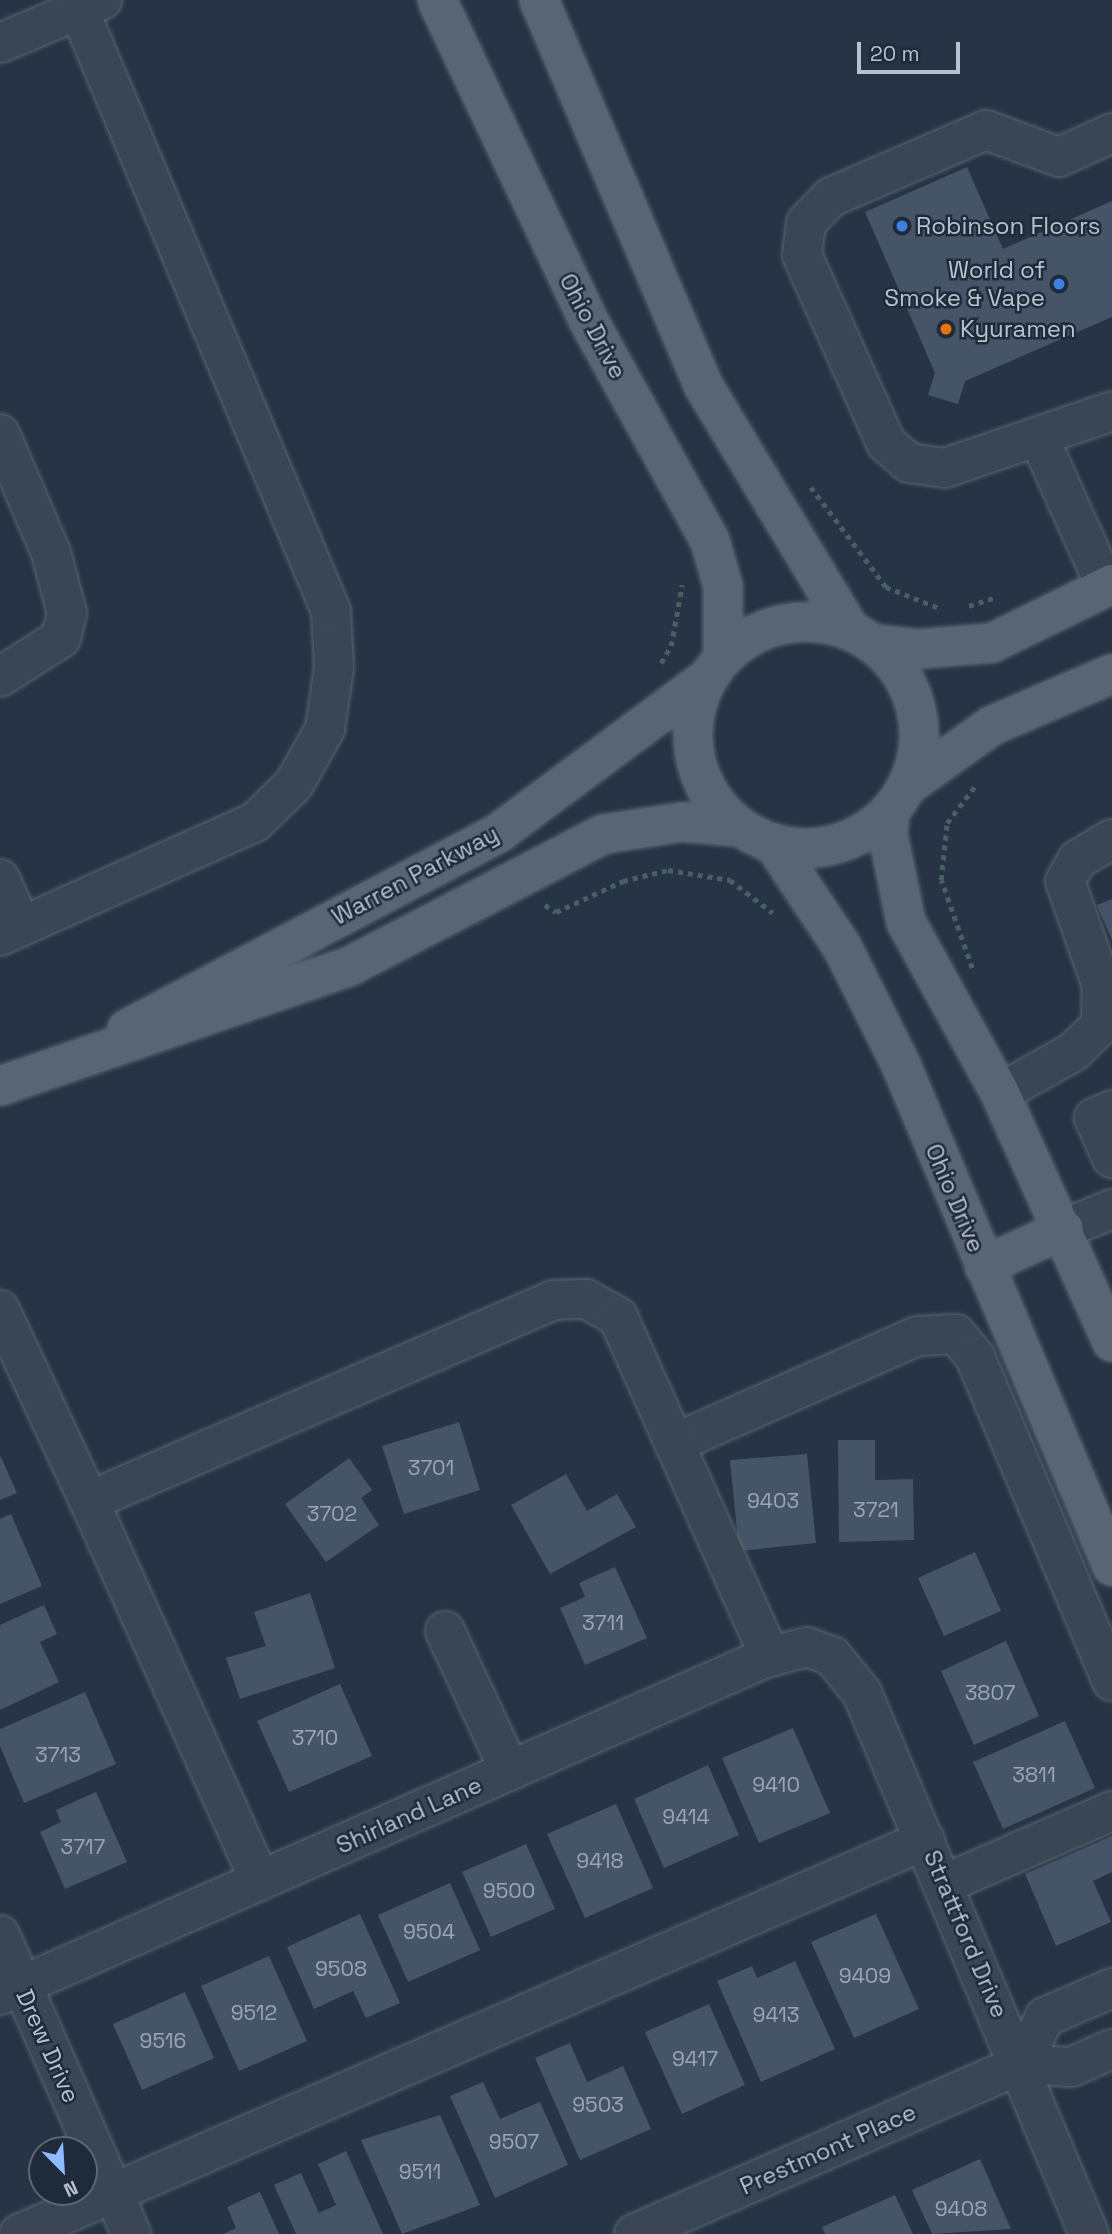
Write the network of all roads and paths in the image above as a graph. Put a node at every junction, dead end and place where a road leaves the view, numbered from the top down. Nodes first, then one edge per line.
1 (437, 0) edge
2 (539, 0) edge
3 (90, 5) edge
4 (0, 43) edge
5 (1112, 134) edge
6 (1112, 411) edge
7 (0, 434) edge
8 (1039, 438) junction
9 (805, 478) dead end
10 (681, 576) dead end
11 (1109, 585) edge
12 (1004, 596) dead end
13 (944, 608) dead end
14 (955, 610) dead end
15 (862, 637) junction
16 (715, 667) junction
17 (652, 673) dead end
18 (1112, 674) edge
19 (0, 677) edge
20 (978, 783) dead end
21 (899, 798) junction
22 (739, 827) junction
23 (1112, 839) edge
24 (773, 843) junction
25 (0, 879) edge
26 (513, 883) junction
27 (782, 922) dead end
28 (10, 931) edge
29 (944, 989) junction
30 (106, 1046) junction
31 (0, 1086) edge
32 (1000, 1093) junction
33 (1112, 1110) edge
34 (1112, 1158) edge
35 (1112, 1209) edge
36 (1064, 1229) junction
37 (984, 1266) junction
38 (0, 1310) edge
39 (1112, 1342) edge
40 (675, 1443) junction
41 (89, 1501) junction
42 (1112, 1566) edge
43 (445, 1631) dead end
44 (820, 1652) joint
45 (770, 1657) junction
46 (1112, 1681) edge
47 (510, 1771) junction
48 (1112, 1811) edge
49 (925, 1840) junction
50 (260, 1881) junction
51 (944, 1884) junction
52 (0, 1935) edge
53 (1112, 1988) edge
54 (11, 1990) edge
55 (1112, 2049) edge
56 (1021, 2064) junction
57 (113, 2192) junction
58 (1095, 2225) edge
59 (19, 2234) edge
60 (131, 2234) edge
61 (634, 2234) edge

1 - 16 main road, Ohio Drive
2 - 15 main road
3 - 4 street
3 - 28 street
5 - 8 street
6 - 8 street
7 - 19 street
8 - 11 street
9 - 13 path
10 - 17 path
11 - 15 main road
12 - 14 path
15 - 16 main road
15 - 21 main road
16 - 22 main road
16 - 30 main road, Warren Parkway
18 - 21 main road
20 - 29 path
21 - 24 main road
21 - 29 main road
22 - 24 main road
22 - 26 main road, Warren Parkway
23 - 32 street
24 - 37 main road, Ohio Drive
25 - 28 street
26 - 27 path
26 - 30 main road, Warren Parkway
29 - 32 main road
30 - 31 main road, Warren Parkway
32 - 36 main road
33 - 34 street
35 - 36 street
36 - 37 main road
36 - 39 main road
37 - 42 main road, Ohio Drive
38 - 41 street
40 - 41 street
40 - 45 street
40 - 46 street
41 - 50 street
43 - 47 street
44 - 45 street, Shirland Lane
44 - 49 street, Strattford Drive
45 - 47 street, Shirland Lane
47 - 50 street, Shirland Lane
48 - 51 street
49 - 51 street, Strattford Drive
49 - 57 street
50 - 54 street, Shirland Lane
51 - 56 street, Strattford Drive
52 - 54 street, Drew Drive
53 - 56 street
54 - 57 street, Drew Drive
55 - 56 street, Prestmont Place
56 - 58 street, Strattford Drive
56 - 61 street, Prestmont Place
57 - 59 street
57 - 60 street, Drew Drive

